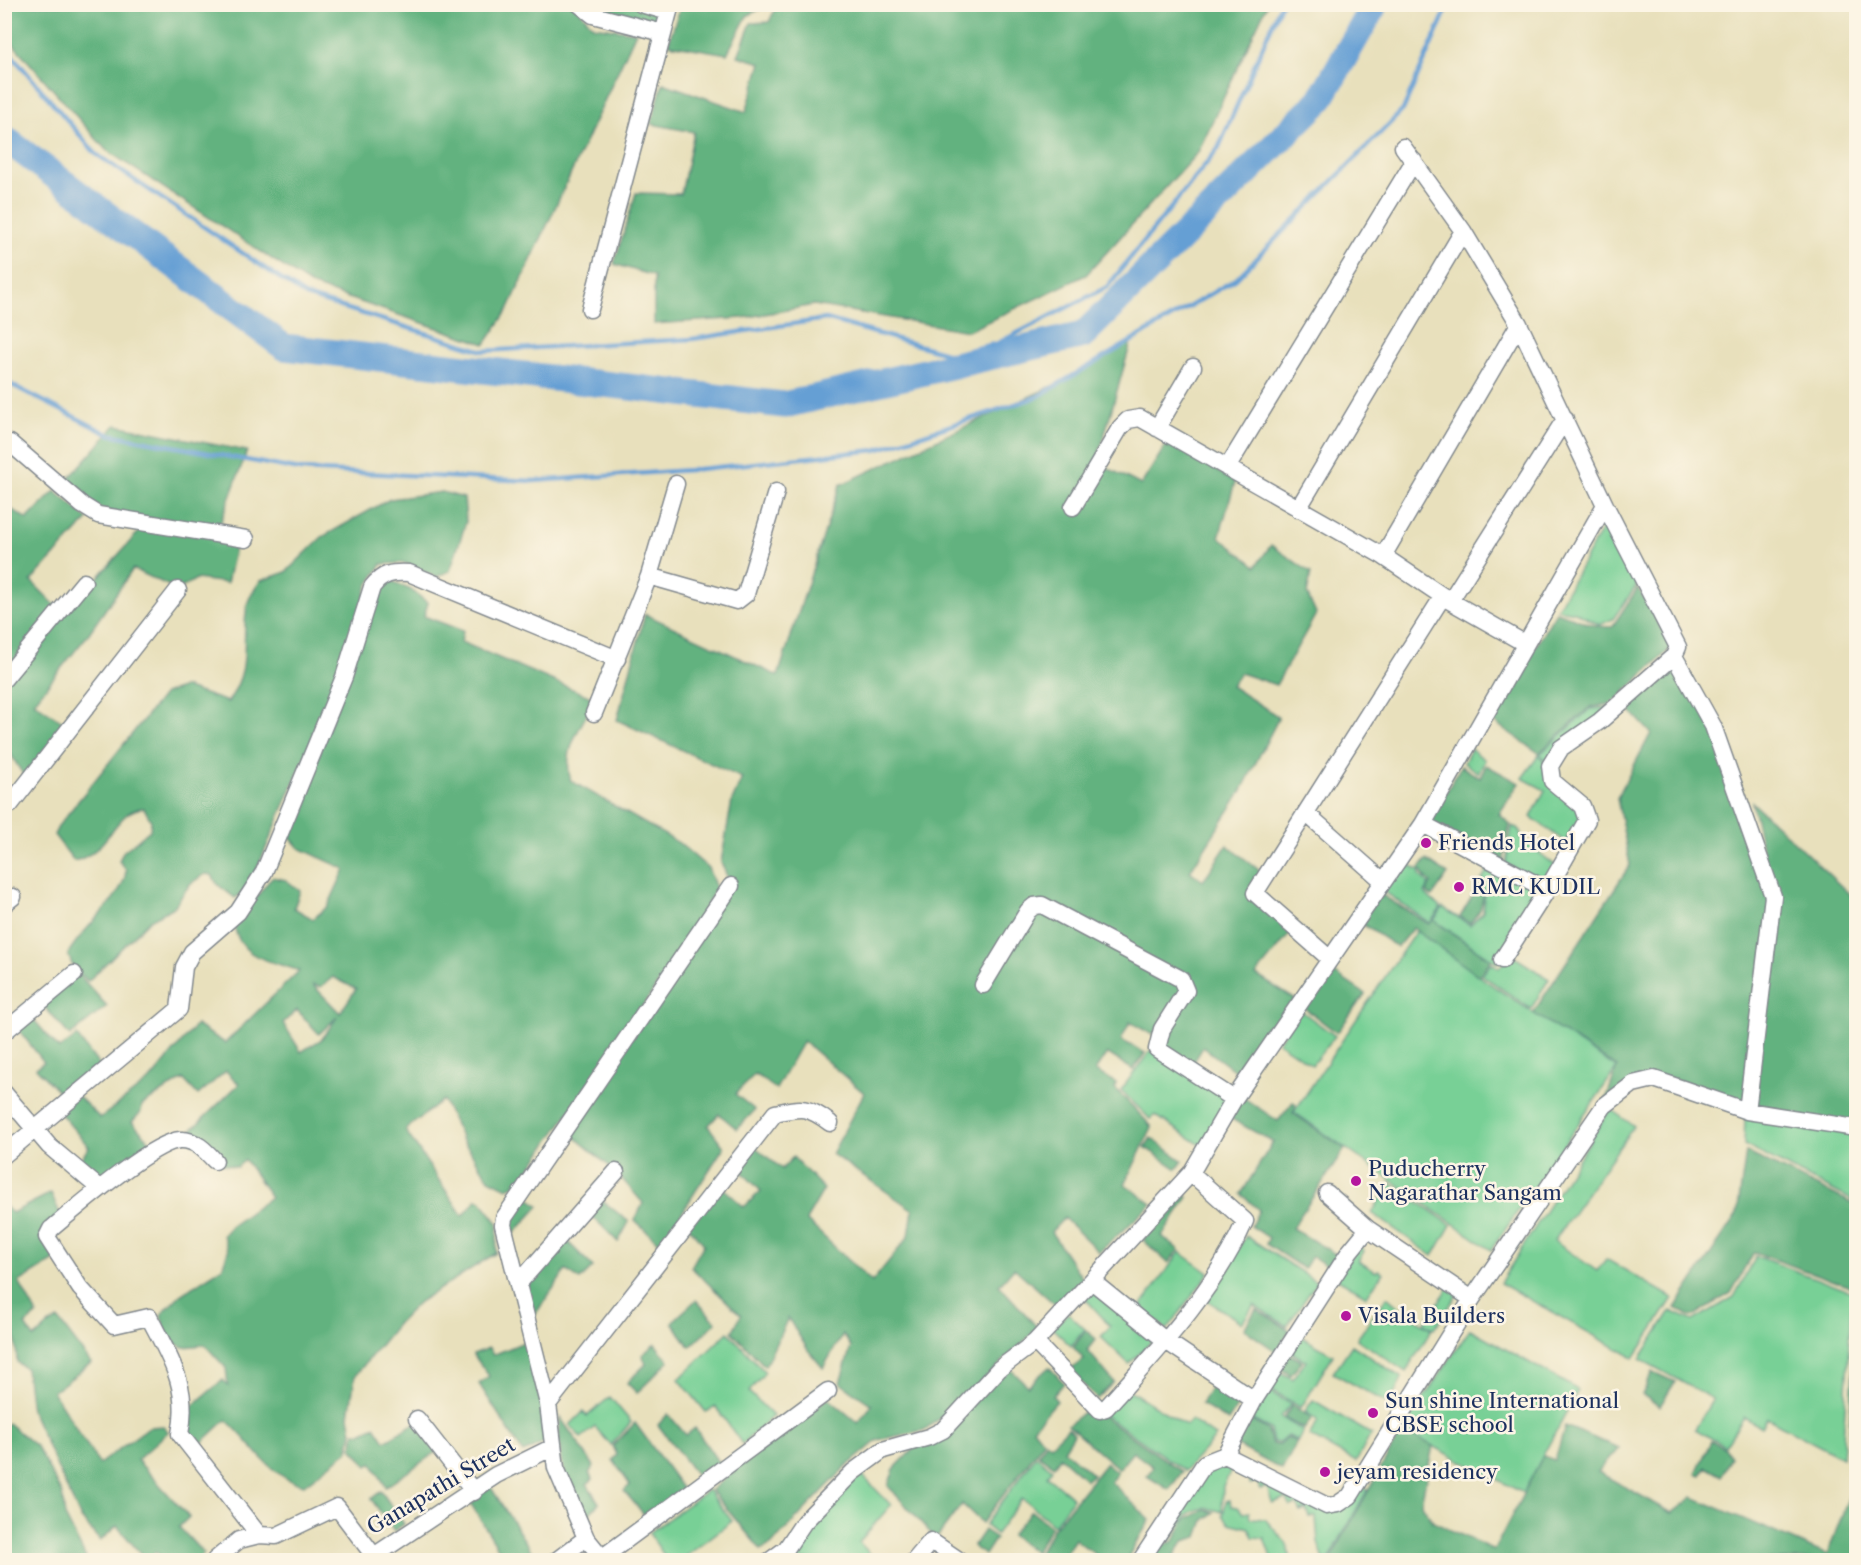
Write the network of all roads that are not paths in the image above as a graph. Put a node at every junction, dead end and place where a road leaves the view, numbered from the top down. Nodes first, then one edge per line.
1 (579, 4) edge
2 (641, 4) edge
3 (670, 8) edge
4 (663, 33) junction
5 (1403, 147) dead end
6 (1414, 161) junction
7 (1464, 231) junction
8 (590, 309) dead end
9 (1519, 324) junction
10 (1193, 367) dead end
11 (1565, 419) junction
12 (1157, 428) junction
13 (4, 443) edge
14 (1227, 468) junction
15 (676, 484) dead end
16 (776, 492) dead end
17 (1605, 505) junction
18 (1073, 507) dead end
19 (1298, 509) junction
20 (246, 539) dead end
21 (1383, 556) junction
22 (649, 576) junction
23 (84, 582) dead end
24 (178, 590) dead end
25 (1447, 598) junction
26 (1524, 643) junction
27 (1674, 656) junction
28 (617, 659) junction
29 (4, 679) edge
30 (594, 713) dead end
31 (4, 806) edge
32 (1306, 813) junction
33 (1423, 824) junction
34 (1383, 881) junction
35 (731, 886) dead end
36 (1547, 890) junction
37 (1330, 959) junction
38 (1502, 960) dead end
39 (74, 974) dead end
40 (983, 985) dead end
41 (4, 1032) edge
42 (4, 1093) edge
43 (1234, 1099) junction
44 (1747, 1111) junction
45 (830, 1123) dead end
46 (1857, 1128) edge
47 (37, 1129) junction
48 (4, 1155) edge
49 (215, 1161) dead end
50 (616, 1172) dead end
51 (1191, 1173) junction
52 (99, 1188) junction
53 (1327, 1193) dead end
54 (1368, 1229) junction
55 (1093, 1282) junction
56 (518, 1284) junction
57 (1472, 1299) junction
58 (1166, 1341) junction
59 (1035, 1342) junction
60 (828, 1391) dead end
61 (1254, 1400) junction
62 (548, 1404) junction
63 (417, 1419) dead end
64 (554, 1447) junction
65 (1225, 1455) junction
66 (474, 1492) junction
67 (259, 1535) junction
68 (586, 1538) junction
69 (373, 1558) edge
70 (604, 1559) edge
71 (215, 1560) edge
72 (557, 1560) edge
73 (771, 1560) edge
74 (915, 1560) edge
75 (959, 1560) edge
76 (1141, 1560) edge

1 - 4 street
2 - 3 street
3 - 4 street
4 - 8 street
5 - 6 street
6 - 7 street
6 - 14 street
7 - 9 street
7 - 19 street
9 - 11 street
9 - 21 street
10 - 12 street
11 - 17 street
11 - 25 street
12 - 14 street
12 - 18 street
13 - 20 street
14 - 19 street
15 - 22 street
16 - 22 street
17 - 26 street
17 - 27 street
19 - 21 street
21 - 25 street
22 - 28 street
23 - 29 street
24 - 31 street
25 - 26 street
25 - 32 street
26 - 33 street
27 - 36 street
27 - 44 street
28 - 30 street
28 - 47 street
32 - 34 street
32 - 37 street
33 - 34 street
33 - 36 street
34 - 37 street
35 - 56 street
36 - 38 street
37 - 43 street
39 - 41 street
40 - 43 street
42 - 47 street
43 - 51 street
44 - 46 street
44 - 57 street
45 - 62 street
47 - 48 street
47 - 52 street
49 - 52 street
50 - 56 street
51 - 55 street
51 - 58 street
52 - 67 street
53 - 54 street
54 - 57 street
54 - 61 street
55 - 58 street
55 - 59 street
56 - 62 street
57 - 65 street
58 - 59 street
58 - 61 street
59 - 73 street
60 - 70 street
61 - 65 street
62 - 64 street
63 - 66 street
64 - 66 street, Ganapathi Street
64 - 68 street
65 - 76 street
66 - 69 street, Ganapathi Street
67 - 69 street, Ganapathi Street
67 - 71 street
68 - 70 street
68 - 72 street
74 - 75 street

